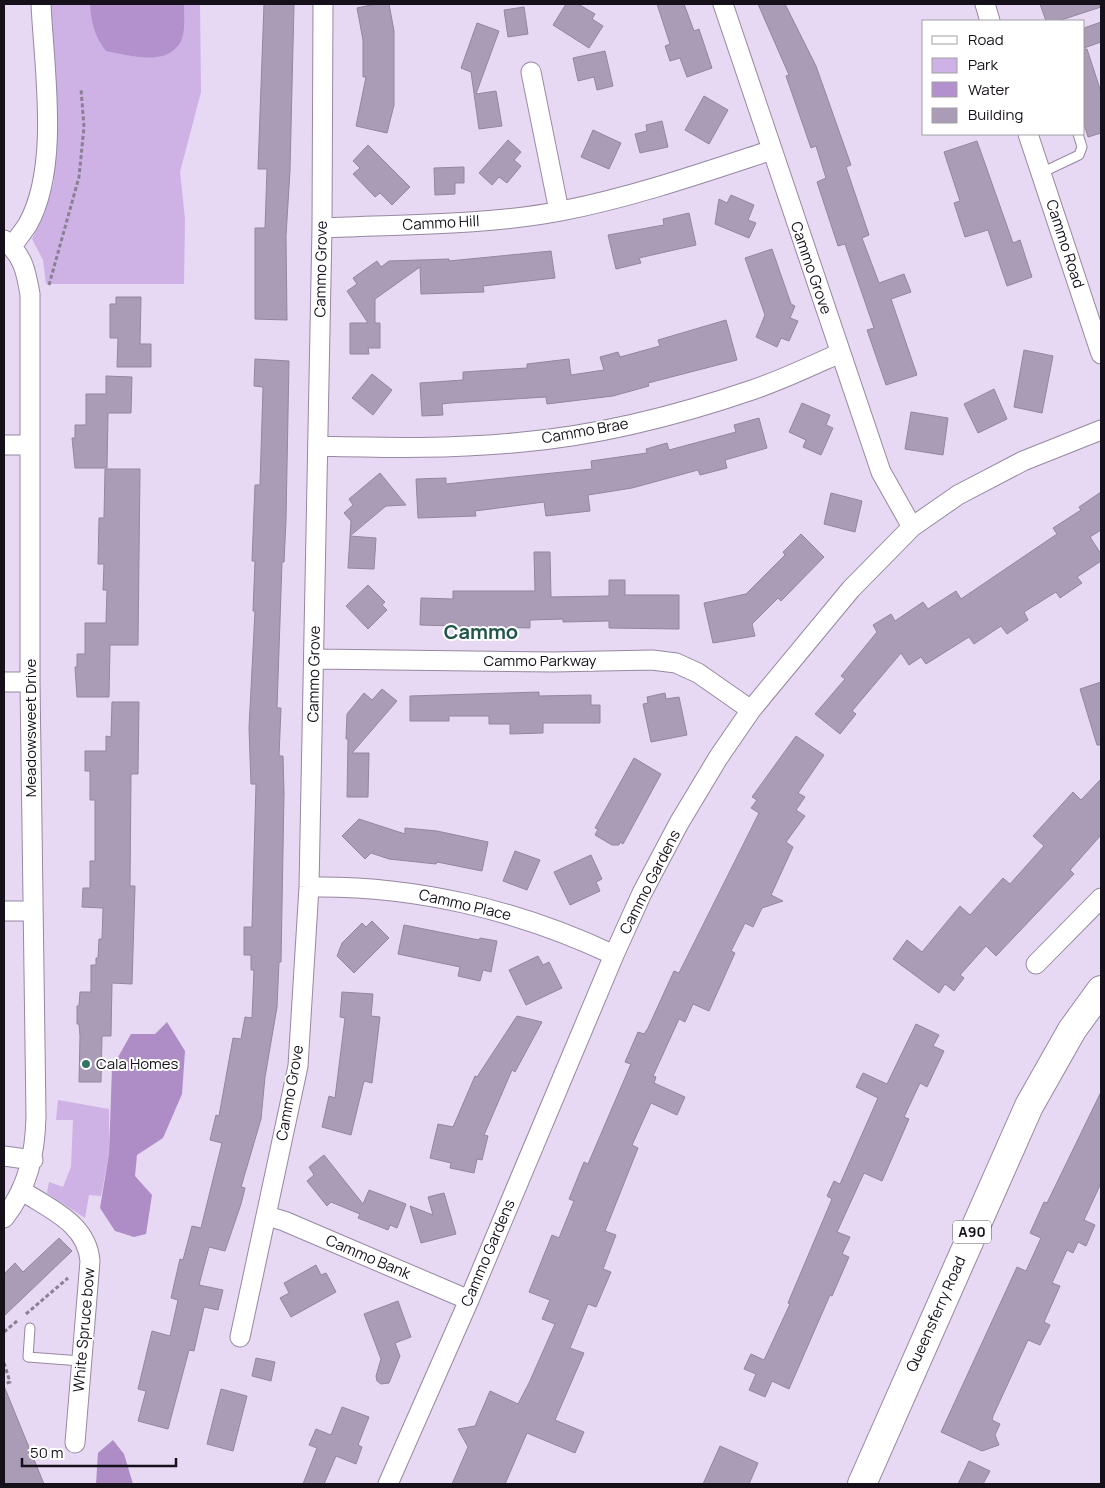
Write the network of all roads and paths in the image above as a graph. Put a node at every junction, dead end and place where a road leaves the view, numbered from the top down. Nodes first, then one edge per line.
1 (42, 4) edge
2 (323, 4) edge
3 (723, 4) edge
4 (985, 4) edge
5 (990, 20) edge
6 (532, 72) dead end
7 (81, 89) dead end
8 (1028, 135) edge
9 (1078, 135) edge
10 (772, 150) junction
11 (1041, 173) junction
12 (559, 211) junction
13 (322, 228) junction
14 (8, 243) edge
15 (47, 293) dead end
16 (840, 353) junction
17 (1101, 354) edge
18 (1101, 430) edge
19 (29, 445) junction
20 (4, 446) edge
21 (318, 446) junction
22 (912, 527) junction
23 (315, 660) junction
24 (4, 682) edge
25 (30, 682) junction
26 (751, 710) junction
27 (309, 887) junction
28 (1101, 898) edge
29 (4, 911) edge
30 (32, 911) junction
31 (614, 955) junction
32 (1036, 964) dead end
33 (1101, 990) edge
34 (4, 1156) edge
35 (33, 1160) junction
36 (21, 1190) junction
37 (267, 1216) junction
38 (4, 1218) edge
39 (90, 1260) junction
40 (469, 1300) junction
41 (30, 1328) joint
42 (240, 1338) dead end
43 (81, 1361) junction
44 (4, 1363) edge
45 (4, 1384) edge
46 (75, 1443) dead end
47 (388, 1484) edge
48 (862, 1484) edge

1 - 14 street
2 - 13 street, Cammo Grove
3 - 10 street, Cammo Grove
4 - 5 street
6 - 12 street
7 - 15 path
8 - 11 street, Cammo Road
9 - 11 lane
10 - 12 street, Cammo Hill
10 - 16 street, Cammo Grove
11 - 17 street, Cammo Road
12 - 13 street, Cammo Hill
13 - 21 street, Cammo Grove
14 - 19 street, Meadowsweet Drive
16 - 21 street, Cammo Brae
16 - 22 street, Cammo Grove
18 - 22 street, Cammo Gardens
19 - 20 street
19 - 25 street, Meadowsweet Drive
21 - 23 street, Cammo Grove
22 - 26 street, Cammo Gardens
23 - 26 street, Cammo Parkway
23 - 27 street, Cammo Grove
24 - 25 street
25 - 30 street, Meadowsweet Drive
26 - 31 street, Cammo Gardens
27 - 31 street, Cammo Place
27 - 37 street, Cammo Grove
28 - 32 street
29 - 30 street
30 - 35 street, Meadowsweet Drive
31 - 40 street, Cammo Gardens
33 - 48 main road, Queensferry Road / A90
34 - 35 street
35 - 36 street, Meadowsweet Drive
36 - 38 street, Meadowsweet Drive
36 - 39 street, White Spruce bow
37 - 40 street, Cammo Bank
37 - 42 street, Cammo Grove
39 - 41 path
39 - 43 street, White Spruce bow
40 - 47 street, Cammo Gardens
41 - 43 lane
43 - 46 street, White Spruce bow
44 - 45 path

